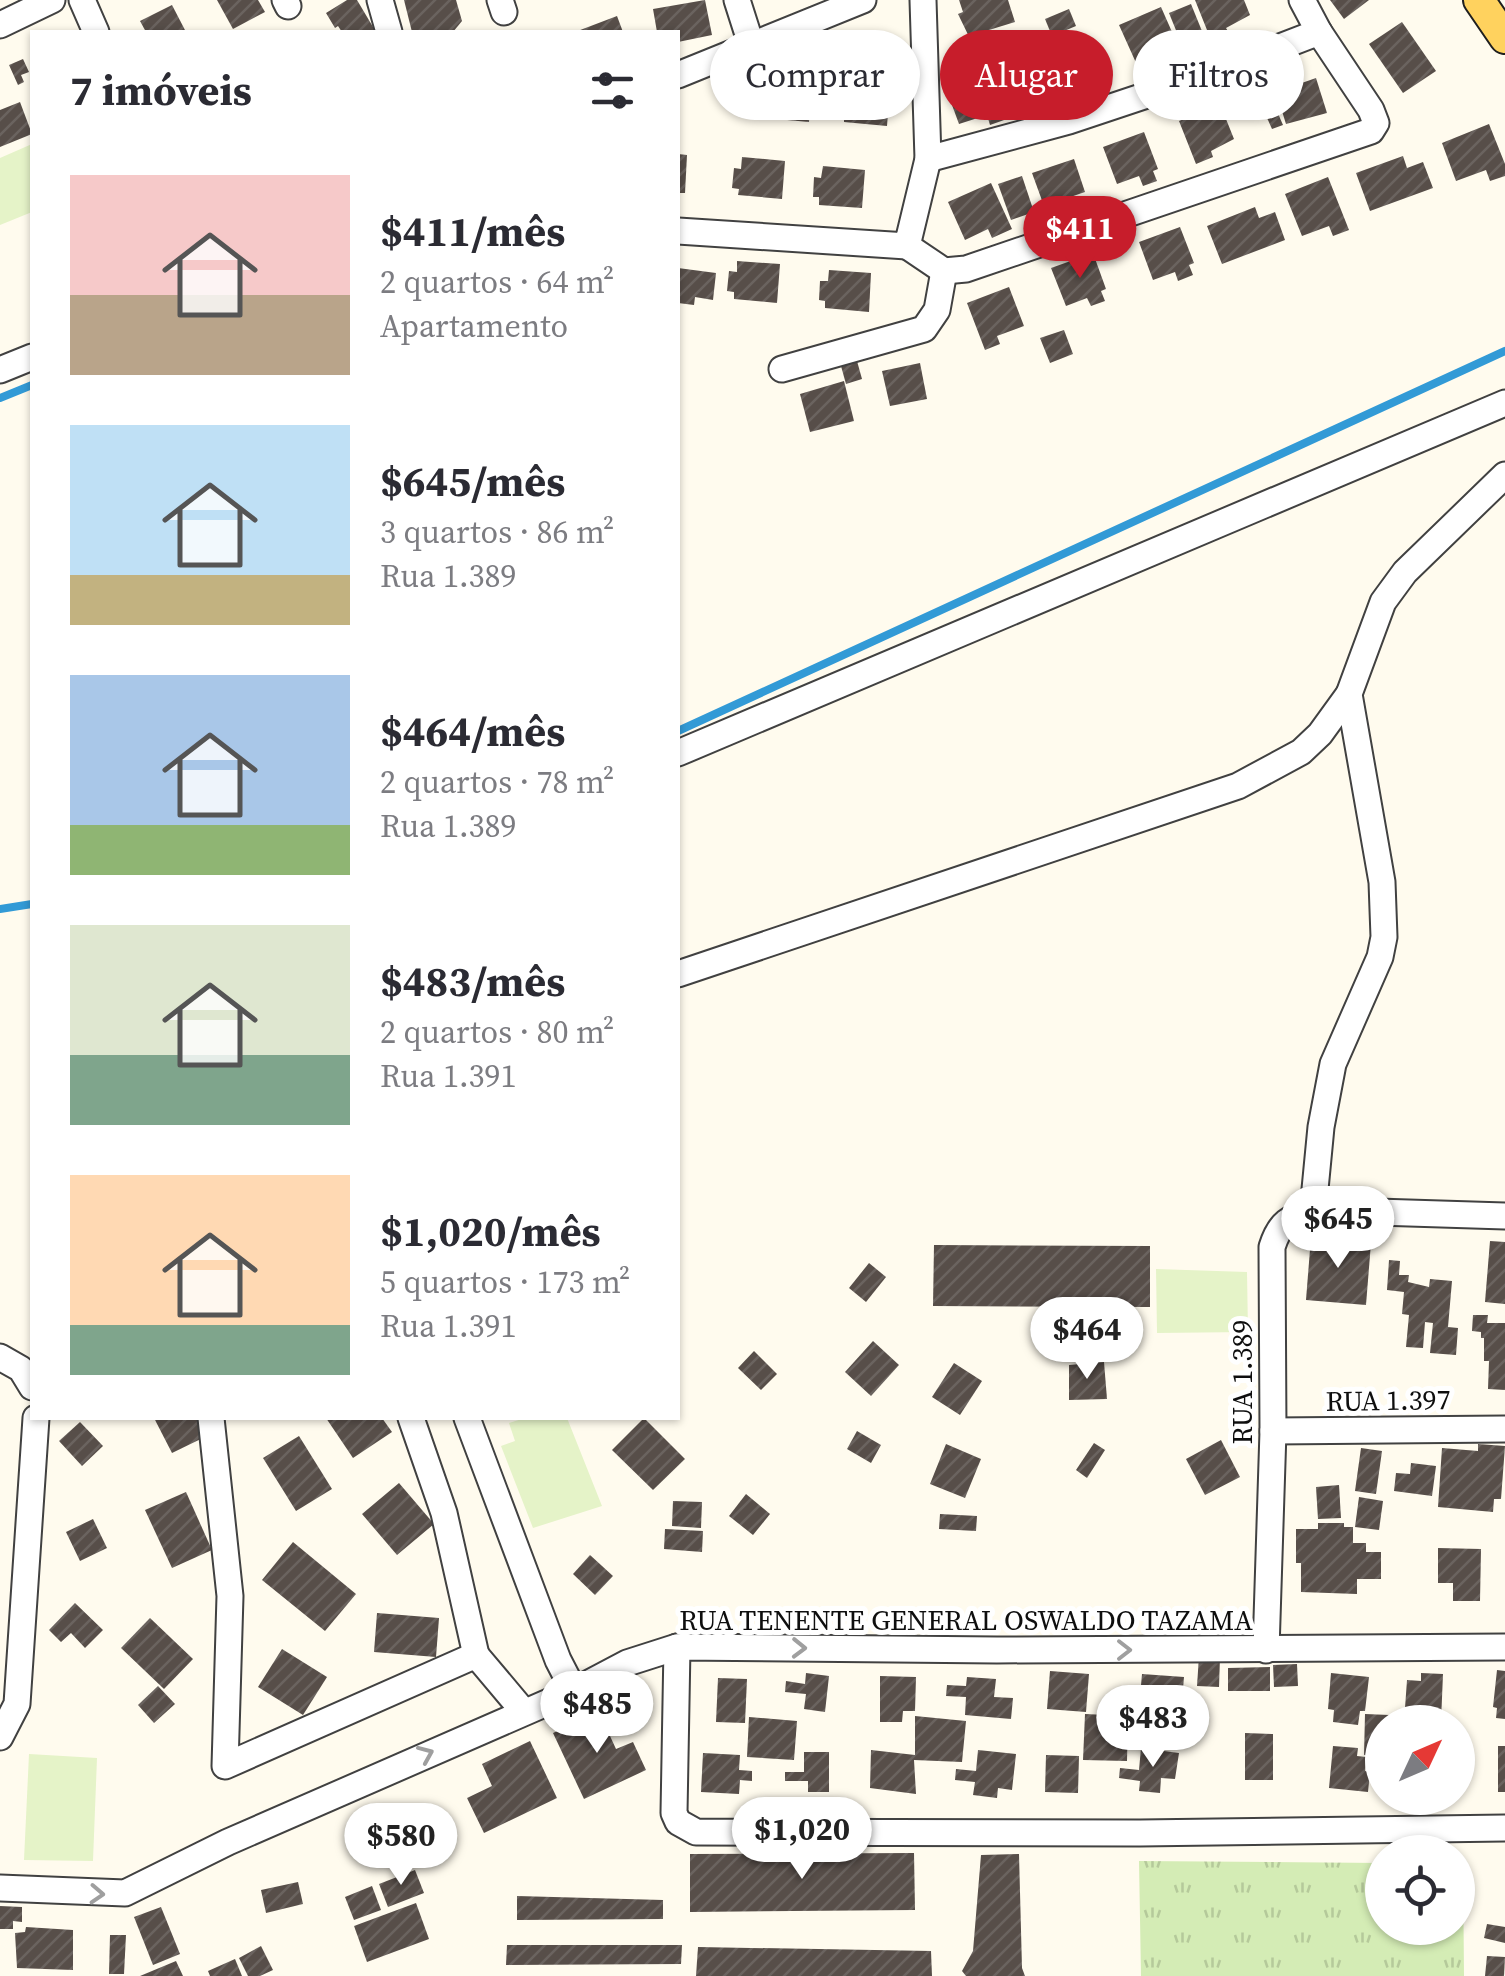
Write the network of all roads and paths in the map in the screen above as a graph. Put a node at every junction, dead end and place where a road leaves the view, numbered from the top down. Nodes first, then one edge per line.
1 (52, 0) edge
2 (82, 0) edge
3 (380, 0) edge
4 (737, 0) edge
5 (863, 0) edge
6 (923, 0) edge
7 (1302, 0) edge
8 (1479, 0) edge
9 (0, 25) edge
10 (95, 30) edge
11 (389, 30) edge
12 (747, 30) edge
13 (791, 30) edge
14 (1319, 32) junction
15 (1505, 38) edge
16 (710, 62) edge
17 (680, 74) edge
18 (928, 158) junction
19 (680, 231) edge
20 (906, 246) junction
21 (944, 271) junction
22 (30, 358) edge
23 (782, 369) dead end
24 (0, 370) edge
25 (1505, 403) edge
26 (1505, 475) edge
27 (1350, 694) junction
28 (680, 752) edge
29 (680, 973) edge
30 (1313, 1210) junction
31 (1505, 1216) edge
32 (0, 1357) edge
33 (30, 1384) edge
34 (36, 1420) edge
35 (211, 1420) edge
36 (412, 1420) edge
37 (468, 1420) edge
38 (1505, 1428) edge
39 (1272, 1431) junction
40 (678, 1647) junction
41 (1505, 1648) edge
42 (1266, 1650) junction
43 (476, 1656) junction
44 (574, 1691) junction
45 (524, 1712) junction
46 (0, 1737) edge
47 (1505, 1828) edge
48 (0, 1888) edge

1 - 9 street
2 - 10 street
3 - 11 street
4 - 12 street
5 - 13 street
6 - 18 street
7 - 14 street
8 - 15 main road
14 - 18 street
14 - 21 street
16 - 17 street
18 - 20 street
19 - 20 street
20 - 21 street
21 - 23 street
22 - 24 street
25 - 28 street
26 - 27 street
27 - 29 street
27 - 30 street
30 - 31 street
30 - 39 street, RUA 1.389
32 - 33 street
34 - 46 street
35 - 43 street
36 - 43 street
37 - 44 street
38 - 39 street, RUA 1.397
39 - 42 street, RUA 1.389
40 -> 42 street, RUA TENENTE GENERAL OSWALDO TAZAMA
40 - 44 street, RUA TENENTE GENERAL OSWALDO TAZAMA
40 - 47 street
41 - 42 street, RUA TENENTE GENERAL OSWALDO TAZAMA
43 - 45 street
44 - 45 street, RUA TENENTE GENERAL OSWALDO TAZAMA
48 -> 45 street, RUA TENENTE GENERAL OSWALDO TAZAMA

